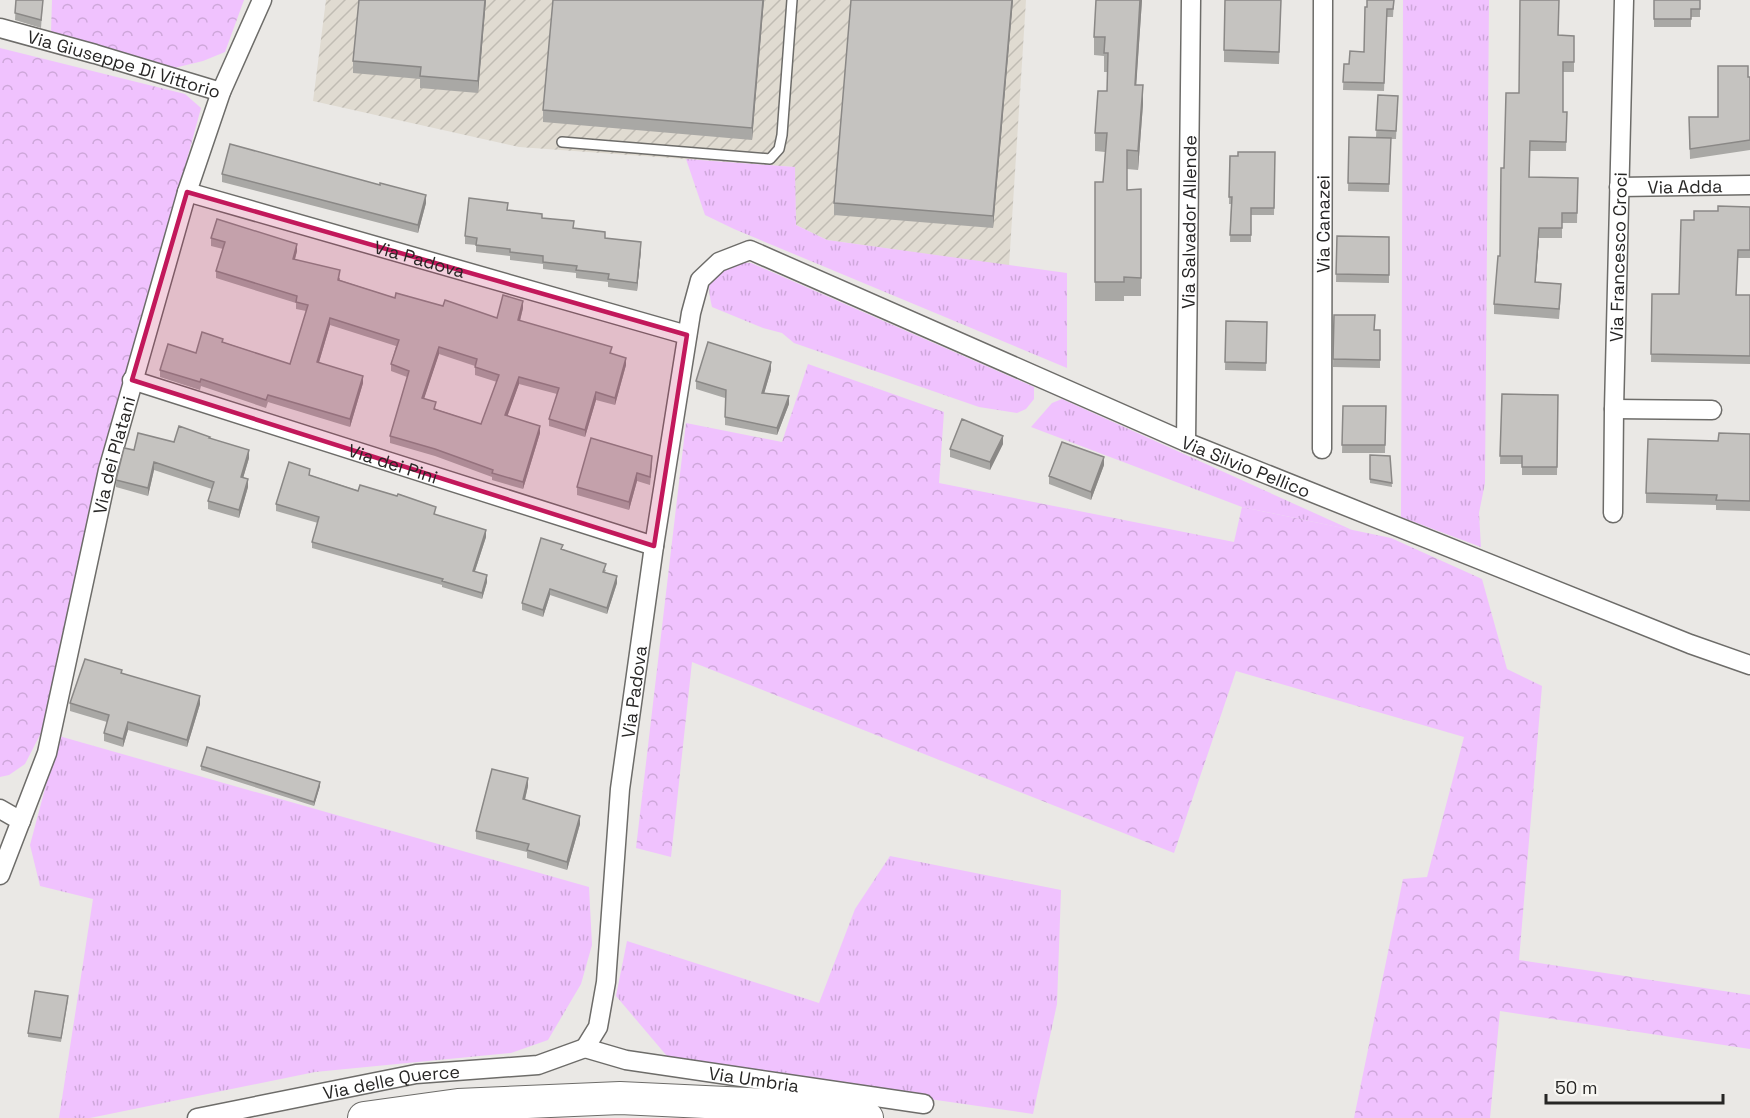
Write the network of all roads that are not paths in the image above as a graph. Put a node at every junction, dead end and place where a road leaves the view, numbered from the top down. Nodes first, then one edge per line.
1 (262, 0) edge
2 (792, 0) edge
3 (1191, 0) edge
4 (1323, 0) edge
5 (1624, 0) edge
6 (0, 28) edge
7 (221, 92) junction
8 (562, 142) dead end
9 (1750, 185) edge
10 (1619, 187) junction
11 (187, 192) junction
12 (750, 250) joint
13 (687, 335) junction
14 (132, 380) junction
15 (1614, 409) junction
16 (1712, 410) dead end
17 (1186, 442) junction
18 (1322, 449) dead end
19 (1613, 513) dead end
20 (654, 546) junction
21 (1750, 664) edge
22 (0, 809) edge
23 (21, 821) junction
24 (0, 875) edge
25 (585, 1048) junction
26 (924, 1104) dead end
27 (197, 1118) edge
28 (364, 1118) edge
29 (867, 1118) edge

1 - 7 street, Via Giuseppe Di Vittorio
2 - 8 lane
3 - 17 street, Via Salvador Allende
4 - 18 street, Via Canazei
5 - 10 street, Via Francesco Croci
6 - 7 street, Via Giuseppe Di Vittorio
7 - 11 street, Via dei Platani
9 - 10 street, Via Adda
10 - 15 street, Via Francesco Croci
11 - 13 street, Via Padova
11 - 14 street, Via dei Platani
12 - 13 street, Via Padova
12 - 17 street, Via Silvio Pellico
13 - 20 street, Via Padova
14 - 20 street, Via dei Pini
14 - 23 street, Via dei Platani
15 - 16 street
15 - 19 street, Via Francesco Croci
17 - 21 street, Via Silvio Pellico
20 - 25 street, Via Padova
22 - 23 street
23 - 24 street, Via dei Platani
25 - 26 street, Via Umbria
25 - 27 street, Via delle Querce
28 - 29 highway

